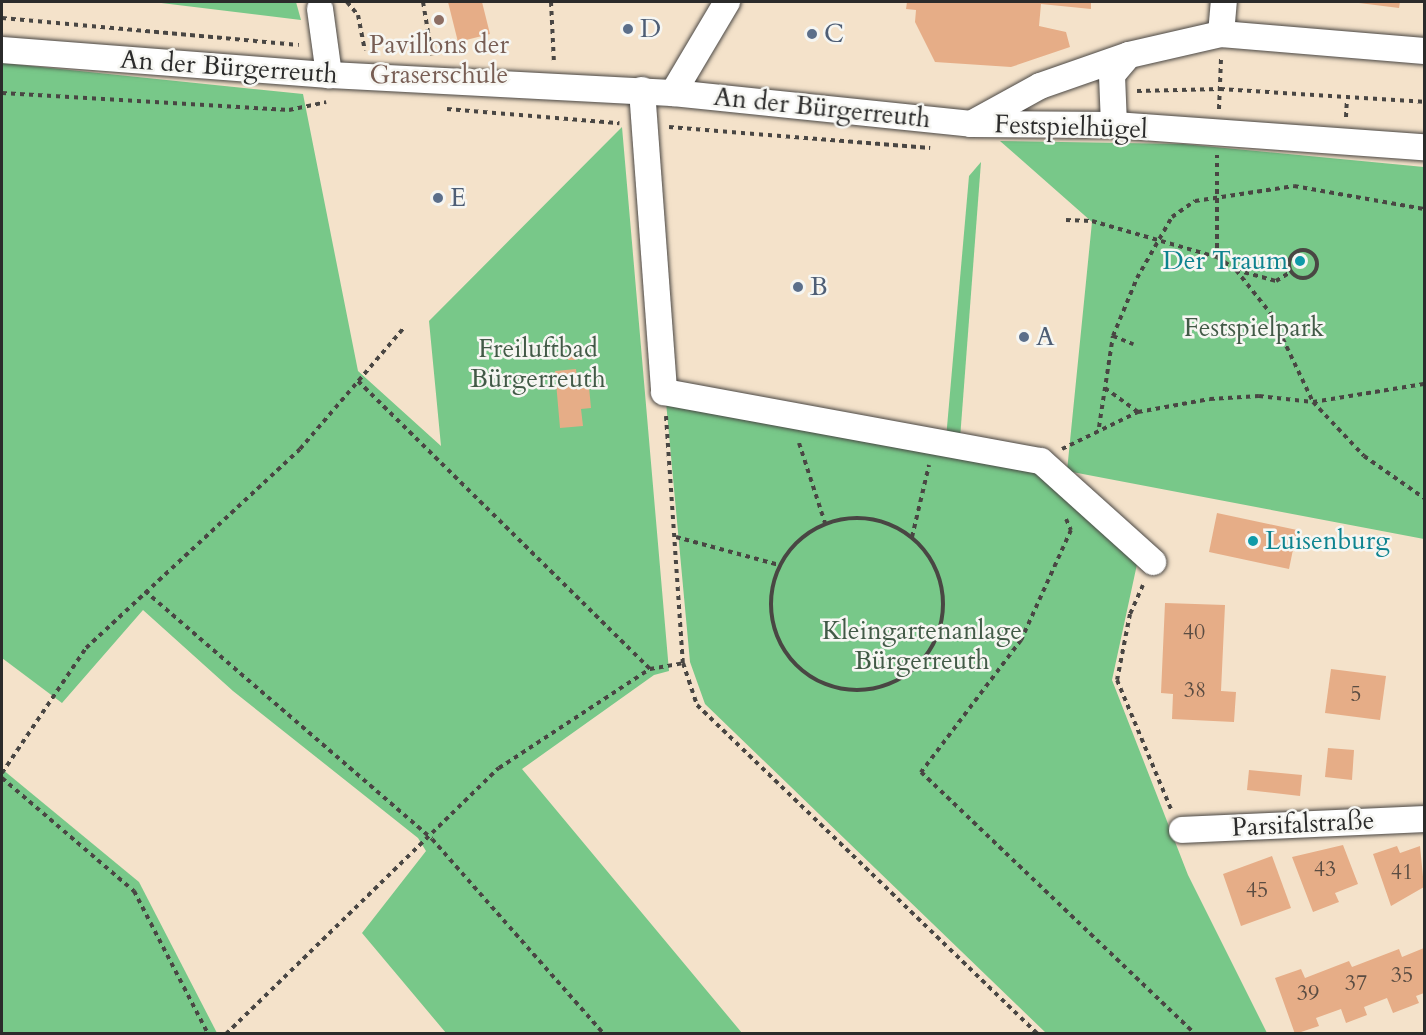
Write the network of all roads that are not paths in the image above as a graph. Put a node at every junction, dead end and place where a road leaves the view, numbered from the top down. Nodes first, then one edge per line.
1 (727, 2) edge
2 (1224, 2) edge
3 (320, 9) dead end
4 (1221, 34) junction
5 (2, 50) edge
6 (1425, 51) edge
7 (1129, 56) junction
8 (329, 75) junction
9 (642, 90) junction
10 (673, 93) junction
11 (971, 124) junction
12 (1113, 126) junction
13 (1425, 147) edge
14 (1153, 562) road end
15 (1425, 819) edge
16 (1182, 830) road end

1 - 10 street, An der Bürgerreuth
2 - 4 street
3 - 8 street
4 - 6 street, Festspielhügel
4 - 7 street, Festspielhügel
5 - 8 street, An der Bürgerreuth
7 - 11 street, Festspielhügel
7 - 12 street
8 - 9 street, An der Bürgerreuth
9 - 10 street, An der Bürgerreuth
9 - 14 street
10 - 11 street, An der Bürgerreuth
11 - 12 street, Festspielhügel
12 - 13 street, Festspielhügel
15 - 16 street, Parsifalstraße

